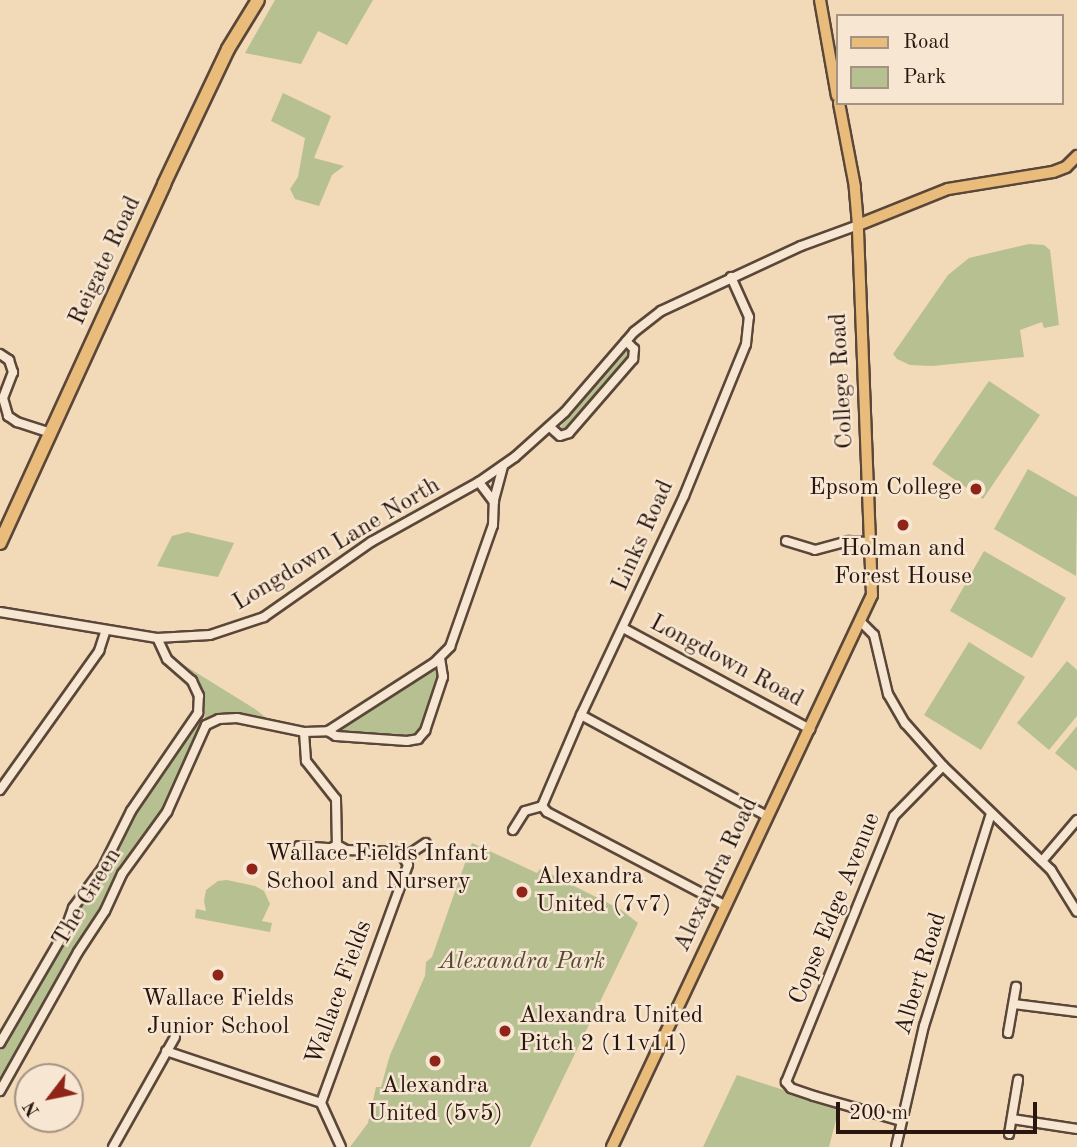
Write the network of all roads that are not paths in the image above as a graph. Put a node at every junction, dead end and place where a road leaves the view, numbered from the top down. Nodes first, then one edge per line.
1 (258, 0) edge
2 (820, 0) edge
3 (836, 90) edge
4 (839, 105) edge
5 (1077, 156) edge
6 (858, 225) junction
7 (731, 277) junction
8 (626, 341) junction
9 (0, 354) edge
10 (550, 427) junction
11 (51, 433) junction
12 (503, 466) junction
13 (479, 482) junction
14 (494, 502) junction
15 (786, 541) dead end
16 (871, 542) junction
17 (0, 543) edge
18 (0, 612) edge
19 (861, 622) junction
20 (623, 628) junction
21 (106, 631) junction
22 (157, 638) junction
23 (440, 658) junction
24 (198, 713) junction
25 (581, 715) junction
26 (206, 725) junction
27 (810, 729) junction
28 (328, 731) junction
29 (304, 732) junction
30 (943, 766) junction
31 (0, 790) edge
32 (542, 806) junction
33 (991, 813) junction
34 (767, 816) junction
35 (1077, 820) edge
36 (513, 830) dead end
37 (426, 843) dead end
38 (337, 845) junction
39 (299, 846) dead end
40 (405, 857) junction
41 (1042, 861) junction
42 (726, 906) junction
43 (1077, 912) edge
44 (1016, 986) dead end
45 (1014, 1004) junction
46 (1077, 1012) edge
47 (1008, 1033) dead end
48 (175, 1037) dead end
49 (0, 1043) edge
50 (166, 1051) junction
51 (1018, 1080) dead end
52 (0, 1091) edge
53 (321, 1103) junction
54 (1012, 1119) junction
55 (901, 1121) junction
56 (1077, 1129) edge
57 (1009, 1134) dead end
58 (113, 1147) edge
59 (341, 1147) edge
60 (612, 1147) edge
61 (896, 1147) edge

1 - 11 highway, Reigate Road
2 - 3 main road
4 - 6 main road, College Road
5 - 6 main road
6 - 7 street, Longdown Lane North
6 - 16 main road, College Road
7 - 8 street, Longdown Lane North
7 - 20 street, Links Road
8 - 10 street, Longdown Lane North
8 - 10 street
9 - 11 street
10 - 12 street, Longdown Lane North
11 - 17 highway, Reigate Road
12 - 13 street, Longdown Lane North
12 - 14 street
13 - 14 street
13 - 22 street, Longdown Lane North
14 - 23 street
15 - 16 street
16 - 19 main road, College Road
18 - 21 street, Longdown Lane North
19 - 27 main road, Alexandra Road
19 - 30 street
20 - 25 street, Links Road
20 - 27 street, Longdown Road
21 - 22 street, Longdown Lane North
21 - 31 street
22 - 24 street
23 - 28 street
23 - 28 street
24 - 26 street
24 - 49 street, The Green
25 - 32 street, Links Road
25 - 34 street
26 - 29 street
26 - 52 street, The Green
27 - 34 main road, Alexandra Road
28 - 29 street
29 - 38 street
30 - 33 street
30 - 55 street, Copse Edge Avenue
32 - 36 street
32 - 42 street
33 - 41 street
33 - 55 street, Albert Road
34 - 42 main road, Alexandra Road
35 - 41 street
37 - 40 street
38 - 39 street
38 - 40 street
40 - 53 street, Wallace Fields
41 - 43 street
42 - 60 main road, Alexandra Road
44 - 45 street
45 - 46 street
45 - 47 street
48 - 50 street
50 - 53 street
50 - 58 street
51 - 54 street
53 - 59 street
54 - 56 street
54 - 57 street
55 - 61 street, Albert Road

